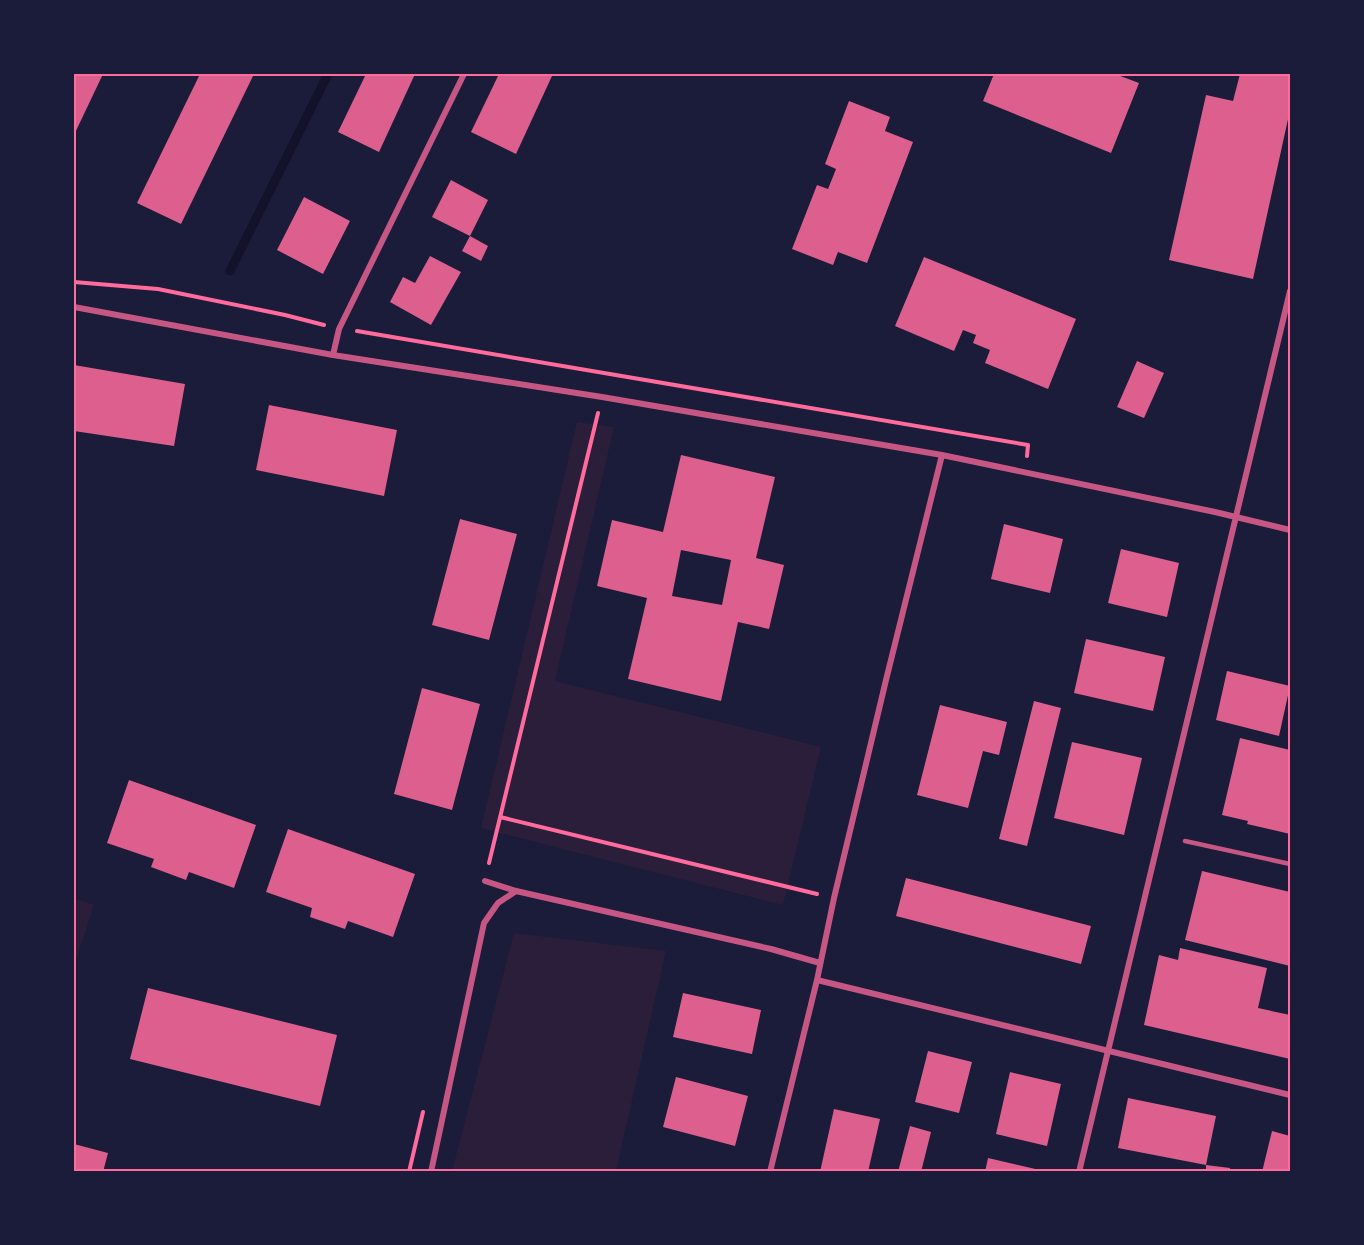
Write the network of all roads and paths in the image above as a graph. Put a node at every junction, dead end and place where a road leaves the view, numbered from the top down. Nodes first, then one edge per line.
1 (464, 74) edge
2 (74, 282) edge
3 (1290, 291) edge
4 (74, 308) edge
5 (339, 329) junction
6 (333, 355) junction
7 (602, 398) junction
8 (942, 455) junction
9 (1024, 472) junction
10 (1237, 518) junction
11 (1290, 530) edge
12 (500, 817) junction
13 (1185, 841) dead end
14 (1290, 864) edge
15 (485, 881) joint
16 (516, 891) junction
17 (834, 898) junction
18 (820, 963) junction
19 (817, 980) junction
20 (1107, 1051) junction
21 (1290, 1095) edge
22 (431, 1172) edge
23 (770, 1172) edge
24 (1079, 1172) edge

1 - 5 street
2 - 5 path
3 - 10 street
4 - 6 street
5 - 6 street
5 - 9 path
6 - 7 street
7 - 8 street
7 - 12 path
8 - 9 street
8 - 17 street
9 - 10 street
10 - 11 street
10 - 20 street
12 - 15 path
12 - 17 path
13 - 14 lane
15 - 16 street
16 - 18 street
16 - 22 street
17 - 18 street
18 - 19 street
19 - 20 street
19 - 23 street
20 - 21 street
20 - 24 street

